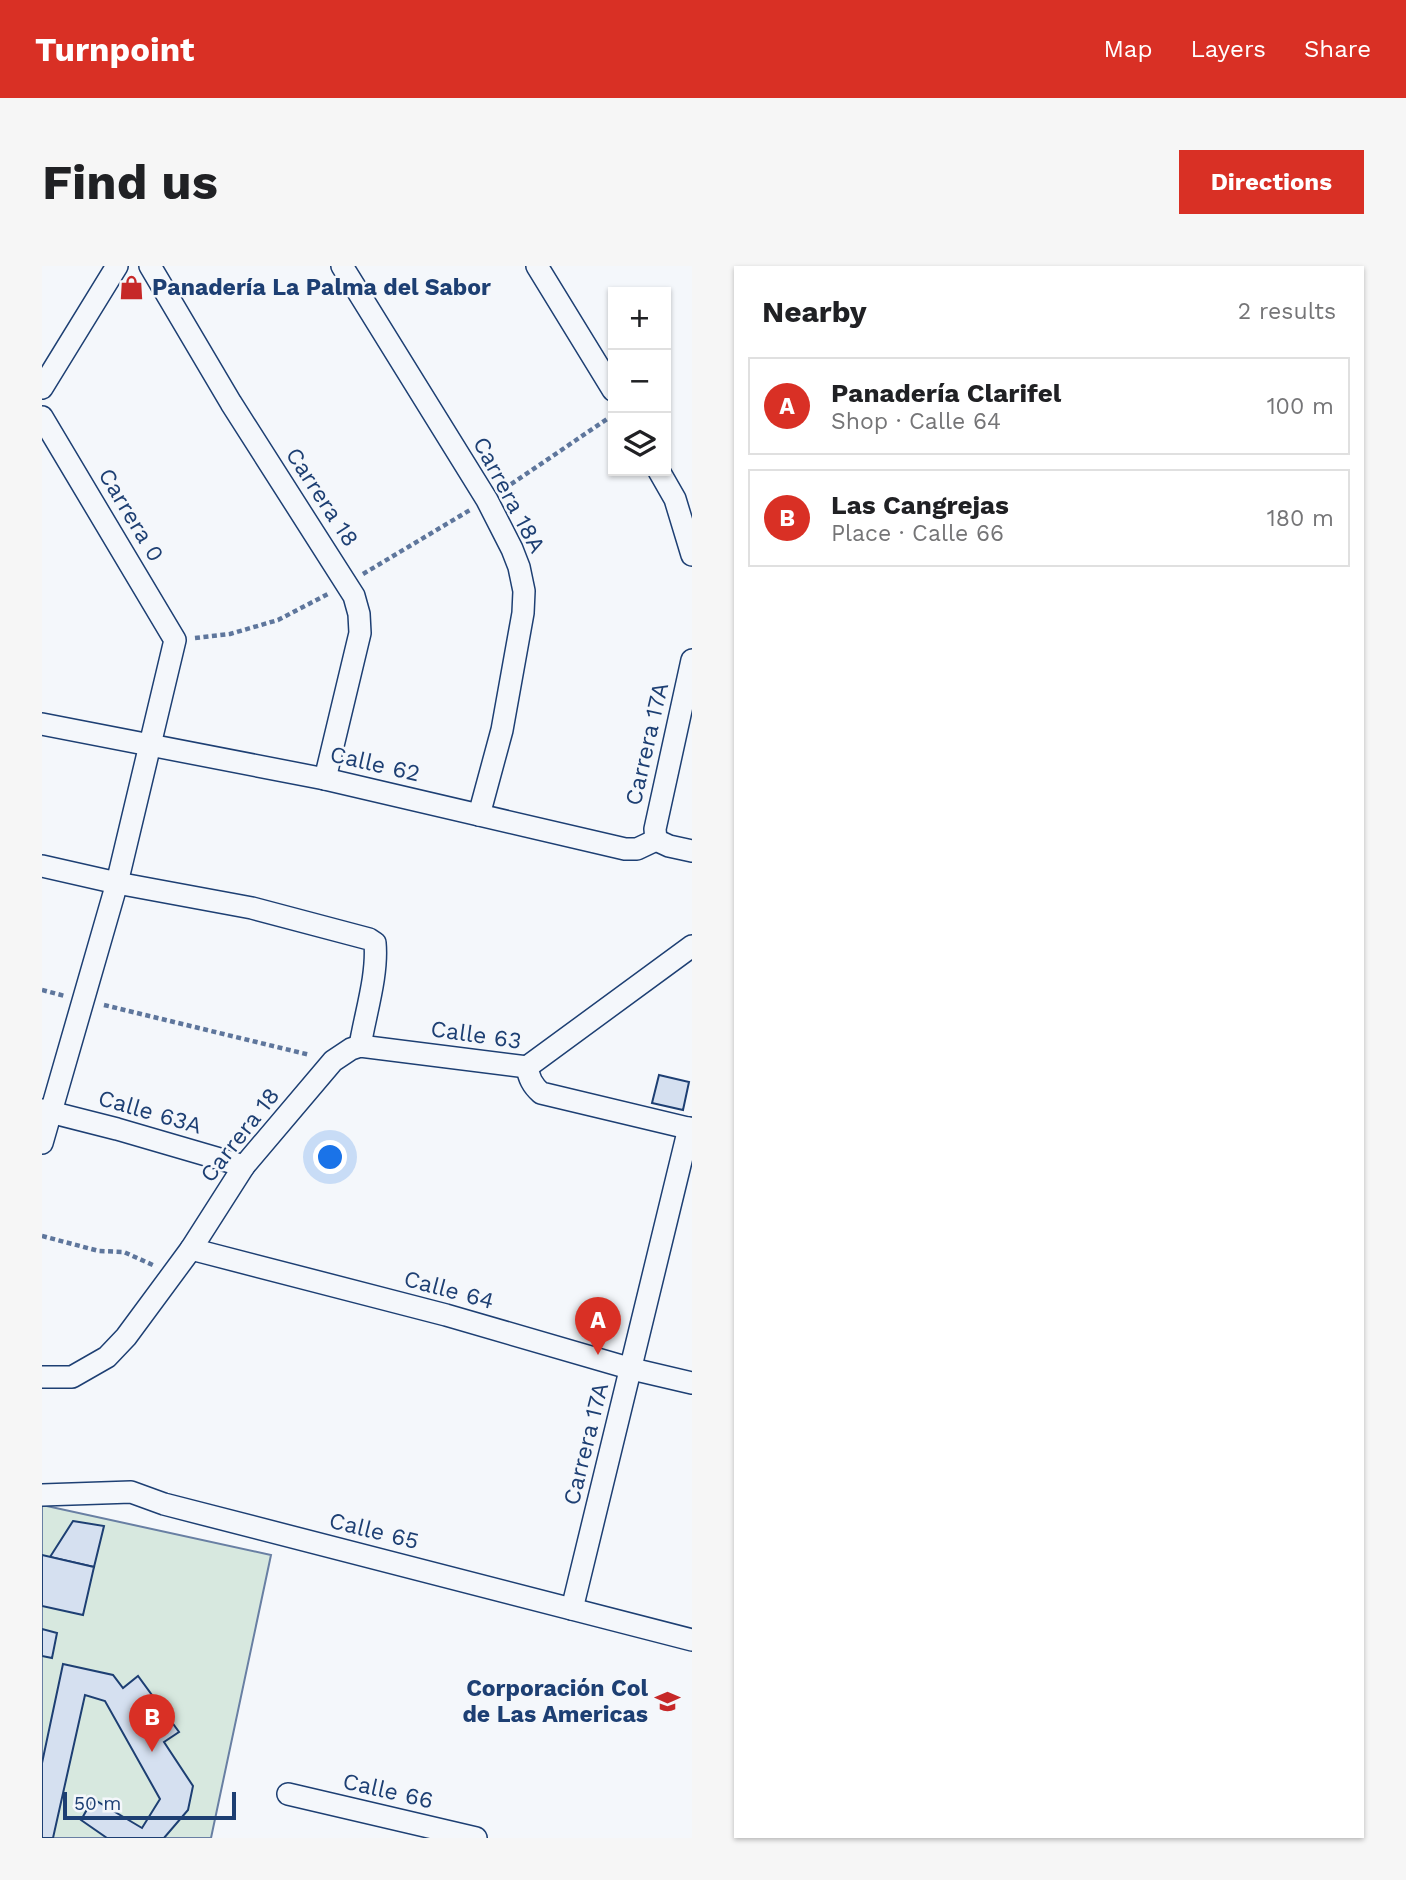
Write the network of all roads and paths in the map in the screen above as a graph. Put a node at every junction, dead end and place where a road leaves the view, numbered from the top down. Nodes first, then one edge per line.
1 (117, 266) edge
2 (150, 266) edge
3 (342, 266) edge
4 (537, 266) edge
5 (608, 382) edge
6 (42, 388) edge
7 (42, 417) edge
8 (608, 418) edge
9 (662, 476) edge
10 (487, 500) junction
11 (692, 555) edge
12 (347, 584) junction
13 (175, 640) junction
14 (692, 668) edge
15 (43, 720) edge
16 (151, 744) junction
17 (325, 779) junction
18 (479, 815) junction
19 (656, 840) junction
20 (692, 851) edge
21 (42, 866) edge
22 (117, 883) junction
23 (692, 946) edge
24 (42, 990) edge
25 (84, 1000) junction
26 (359, 1046) junction
27 (333, 1061) junction
28 (527, 1066) junction
29 (47, 1111) edge
30 (690, 1129) edge
31 (42, 1143) edge
32 (244, 1166) junction
33 (42, 1236) edge
34 (191, 1249) junction
35 (146, 1262) dead end
36 (632, 1369) junction
37 (42, 1377) edge
38 (692, 1383) edge
39 (42, 1495) edge
40 (572, 1609) junction
41 (692, 1640) edge
42 (288, 1794) dead end
43 (476, 1838) edge

1 - 6 street
2 - 12 street, Carrera 18
3 - 10 street, Carrera 18A
4 - 5 street
7 - 13 street, Carrera 0
8 - 10 path
9 - 11 street
10 - 12 path
10 - 18 street, Carrera 18A
12 - 13 path
12 - 17 street, Carrera 18
13 - 16 street
14 - 19 street, Carrera 17A
15 - 16 street, Calle 62
16 - 17 street, Calle 62
16 - 22 street
17 - 18 street, Calle 62
18 - 19 street, Calle 62
19 - 20 street
21 - 22 street
22 - 25 street
22 - 26 street
23 - 28 street
24 - 25 path
25 - 27 path
25 - 29 street
26 - 27 street, Carrera 18
26 - 28 street, Calle 63
27 - 32 street, Carrera 18
28 - 30 street, Calle 63
29 - 31 street
29 - 32 street, Calle 63A
30 - 36 street, Carrera 17A
32 - 34 street, Carrera 18
33 - 35 path
34 - 36 street, Calle 64
34 - 37 street, Carrera 18
36 - 38 street, Calle 64
36 - 40 street, Carrera 17A
39 - 40 street, Calle 65
40 - 41 street, Calle 65
42 - 43 street, Calle 66

